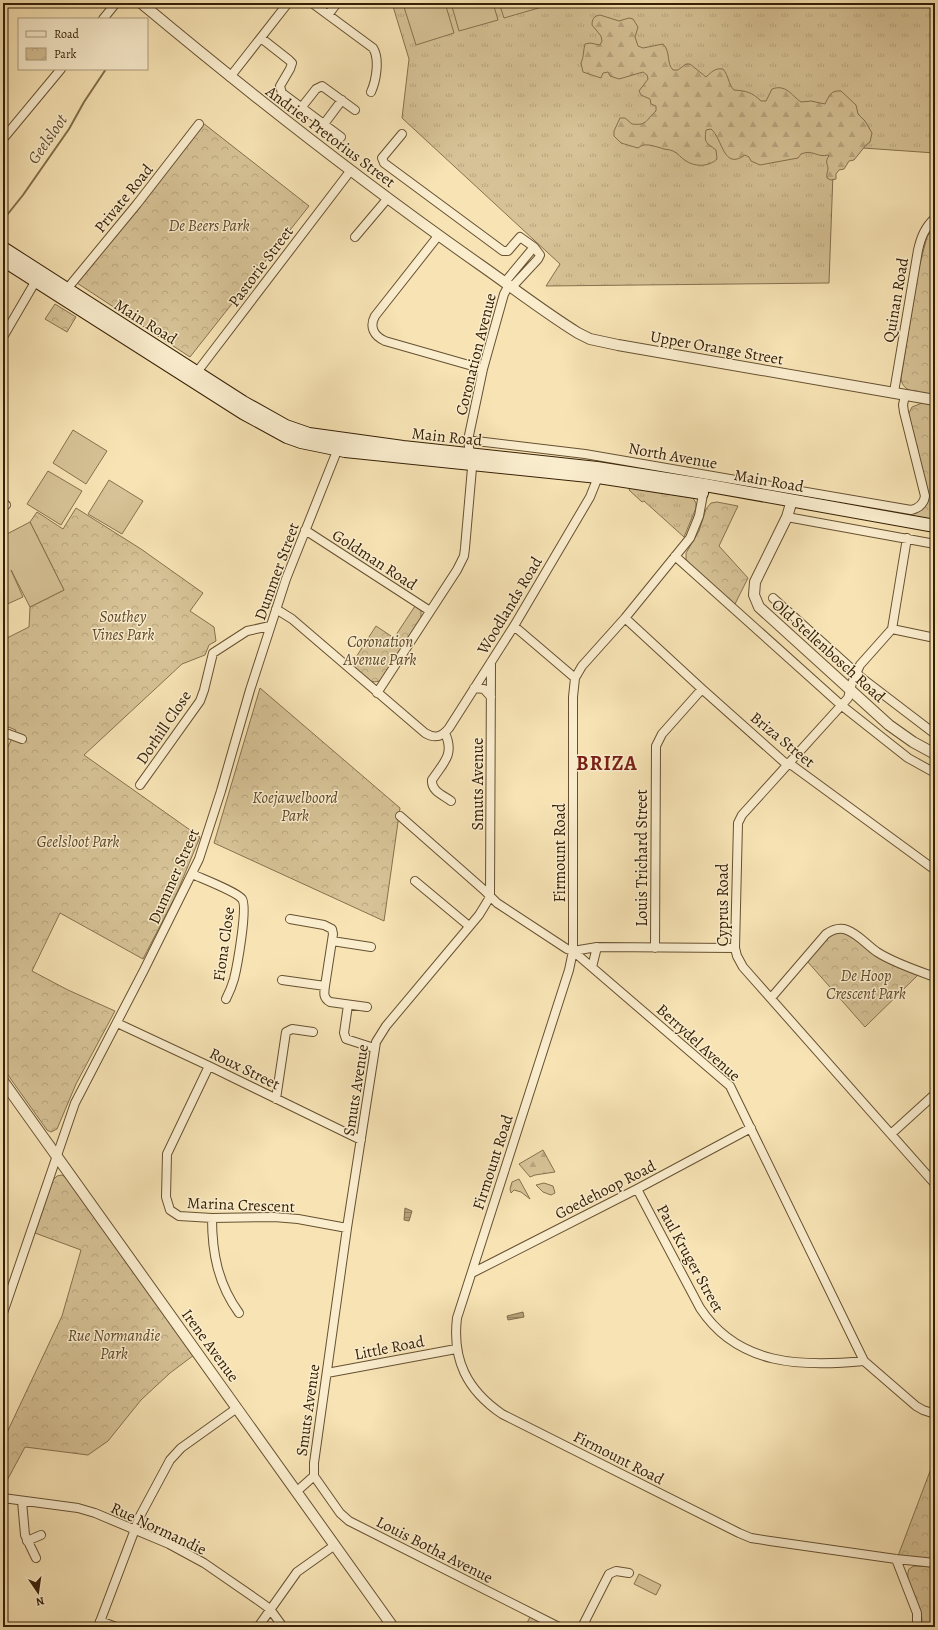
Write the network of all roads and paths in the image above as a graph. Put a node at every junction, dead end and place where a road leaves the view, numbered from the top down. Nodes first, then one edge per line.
1 (116, 3) edge
2 (141, 3) edge
3 (288, 3) edge
4 (312, 3) edge
5 (337, 3) edge
6 (328, 14) junction
7 (104, 18) edge
8 (261, 38) junction
9 (60, 70) edge
10 (230, 77) junction
11 (371, 92) dead end
12 (342, 100) junction
13 (301, 108) junction
14 (355, 110) dead end
15 (199, 124) dead end
16 (324, 124) junction
17 (402, 134) dead end
18 (341, 137) dead end
19 (3, 139) edge
20 (351, 170) junction
21 (388, 198) junction
22 (935, 218) edge
23 (438, 236) junction
24 (355, 238) dead end
25 (534, 247) junction
26 (3, 248) edge
27 (3, 260) edge
28 (38, 277) junction
29 (509, 285) junction
30 (67, 289) junction
31 (3, 337) edge
32 (483, 370) junction
33 (194, 376) junction
34 (894, 392) junction
35 (905, 395) junction
36 (935, 400) edge
37 (468, 440) junction
38 (338, 445) junction
39 (471, 459) junction
40 (598, 477) junction
41 (704, 490) junction
42 (790, 509) junction
43 (935, 526) edge
44 (305, 530) junction
45 (935, 533) edge
46 (907, 538) junction
47 (935, 544) edge
48 (675, 556) junction
49 (773, 598) dead end
50 (276, 609) junction
51 (430, 611) junction
52 (625, 618) junction
53 (270, 626) junction
54 (514, 626) junction
55 (892, 630) junction
56 (935, 638) edge
57 (491, 662) junction
58 (857, 673) junction
59 (575, 678) junction
60 (474, 688) junction
61 (702, 689) junction
62 (850, 690) junction
63 (377, 693) junction
64 (491, 697) junction
65 (841, 705) junction
66 (3, 732) edge
67 (445, 733) junction
68 (935, 734) edge
69 (22, 739) dead end
70 (935, 754) edge
71 (789, 764) junction
72 (935, 773) edge
73 (140, 785) dead end
74 (451, 801) dead end
75 (400, 816) dead end
76 (935, 870) edge
77 (192, 874) junction
78 (415, 881) dead end
79 (490, 896) junction
80 (290, 919) dead end
81 (470, 926) junction
82 (332, 941) junction
83 (371, 947) dead end
84 (597, 947) junction
85 (655, 948) junction
86 (735, 948) junction
87 (573, 951) junction
88 (592, 967) junction
89 (935, 977) edge
90 (282, 980) dead end
91 (324, 986) junction
92 (771, 998) junction
93 (226, 999) dead end
94 (348, 1005) junction
95 (367, 1008) dead end
96 (117, 1023) junction
97 (313, 1032) dead end
98 (374, 1048) junction
99 (209, 1066) junction
100 (4, 1083) edge
101 (935, 1094) edge
102 (276, 1099) junction
103 (751, 1128) junction
104 (891, 1134) junction
105 (361, 1140) junction
106 (57, 1156) junction
107 (935, 1184) edge
108 (637, 1189) junction
109 (212, 1218) junction
110 (347, 1228) junction
111 (472, 1273) junction
112 (3, 1313) edge
113 (239, 1313) dead end
114 (456, 1349) junction
115 (864, 1361) junction
116 (327, 1373) junction
117 (237, 1408) junction
118 (935, 1414) edge
119 (314, 1476) junction
120 (296, 1492) junction
121 (3, 1498) edge
122 (22, 1501) junction
123 (135, 1530) junction
124 (42, 1535) dead end
125 (27, 1541) junction
126 (335, 1545) junction
127 (36, 1558) dead end
128 (896, 1560) junction
129 (935, 1563) edge
130 (629, 1573) dead end
131 (270, 1609) junction
132 (99, 1624) edge
133 (116, 1627) edge
134 (258, 1627) edge
135 (283, 1627) edge
136 (393, 1627) edge
137 (559, 1627) edge
138 (582, 1627) edge
139 (917, 1627) edge

1 - 7 street
2 - 10 street, Andries Pretorius Street
3 - 8 street
4 - 6 street
5 - 6 street
6 - 11 street
8 - 10 street
8 - 13 street
9 - 19 street
10 - 20 street, Andries Pretorius Street
12 - 13 street
12 - 14 street
12 - 16 street
13 - 16 street
15 - 30 street, Private Road
16 - 18 street
17 - 25 street
20 - 21 street, Andries Pretorius Street
20 - 33 street, Pastorie Street
21 - 23 street, Andries Pretorius Street
21 - 24 street
22 - 34 street, Quinan Road
23 - 29 street, Andries Pretorius Street
23 - 32 street
25 - 29 street
25 - 29 street
26 - 28 main road, Main Road
27 - 28 main road, Main Road
28 - 30 main road, Main Road
28 - 31 street
28 - 33 main road, Main Road
29 - 32 street, Coronation Avenue
29 - 34 street, Upper Orange Street
30 - 33 main road, Main Road
32 - 37 street, Coronation Avenue
33 - 38 main road, Main Road
34 - 35 street, Upper Orange Street
35 - 36 street, Upper Orange Street
35 - 37 street, North Avenue
37 - 39 street, Coronation Avenue
38 - 39 main road, Main Road
38 - 44 street, Dummer Street
39 - 40 main road, Main Road
39 - 41 main road, Main Road
39 - 51 street, Coronation Avenue
40 - 41 main road, Main Road
40 - 54 street, Woodlands Road
41 - 42 main road, Main Road
41 - 48 street, Firmount Road
42 - 43 main road, Main Road
42 - 45 main road, Main Road
42 - 46 street
42 - 62 street, Old Stellenbosch Road
44 - 50 street, Dummer Street
44 - 51 street, Goldman Road
46 - 47 street
46 - 55 street
48 - 52 street, Firmount Road
48 - 65 street
49 - 58 street
50 - 53 street, Dummer Street
50 - 63 street
51 - 63 street, Coronation Avenue
52 - 59 street, Firmount Road
52 - 61 street, Briza Street
53 - 73 street, Dorhill Close
53 - 77 street, Dummer Street
54 - 57 street, Woodlands Road
54 - 59 street
55 - 56 street
55 - 58 street, Cyprus Road
57 - 60 street, Woodlands Road
57 - 64 street, Smuts Avenue
58 - 62 street, Cyprus Road
58 - 68 street
59 - 87 street, Firmount Road
60 - 64 street
60 - 67 street, Woodlands Road
61 - 71 street, Briza Street
61 - 85 street, Louis Trichard Street
62 - 65 street, Cyprus Road
62 - 70 street, Old Stellenbosch Road
63 - 67 street
64 - 79 street, Smuts Avenue
65 - 71 street, Cyprus Road
65 - 72 street
66 - 69 street
67 - 74 street
71 - 76 street, Briza Street
71 - 86 street, Cyprus Road
75 - 79 street, Berrydel Avenue
77 - 93 street, Fiona Close
77 - 96 street, Dummer Street
78 - 81 street
79 - 81 street, Smuts Avenue
79 - 87 street, Berrydel Avenue
80 - 82 street
81 - 98 street, Smuts Avenue
82 - 83 street
82 - 91 street
84 - 85 street
84 - 87 street
84 - 88 street
85 - 86 street
86 - 92 street, Cyprus Road
87 - 88 street, Berrydel Avenue
87 - 111 street, Firmount Road
88 - 103 street, Berrydel Avenue
89 - 92 street
90 - 91 street
91 - 94 street
92 - 104 street, Cyprus Road
94 - 95 street
94 - 98 street
96 - 99 street, Roux Street
96 - 106 street, Dummer Street
97 - 102 street
98 - 105 street, Smuts Avenue
99 - 102 street, Roux Street
99 - 109 street, Marina Crescent
100 - 106 street, Irene Avenue
101 - 104 street
102 - 105 street, Roux Street
103 - 108 street, Goedehoop Road
103 - 115 street, Berrydel Avenue
104 - 107 street, Cyprus Road
105 - 110 street, Smuts Avenue
106 - 112 street, Dummer Street
106 - 117 street, Irene Avenue
108 - 111 street, Goedehoop Road
108 - 115 street, Paul Kruger Street
109 - 110 street, Marina Crescent
109 - 113 street
110 - 116 street, Smuts Avenue
111 - 114 street, Firmount Road
114 - 116 street, Little Road
114 - 128 street, Firmount Road
115 - 118 street, Berrydel Avenue
116 - 119 street, Smuts Avenue
117 - 120 street, Irene Avenue
117 - 123 street
119 - 120 street, Smuts Avenue
119 - 137 street, Louis Botha Avenue
120 - 126 street, Irene Avenue
121 - 122 street, Rue Normandie
122 - 123 street, Rue Normandie
122 - 125 street
123 - 131 street, Rue Normandie
123 - 132 street
124 - 125 street
125 - 127 street
126 - 131 street
126 - 136 street, Irene Avenue
128 - 129 street, Firmount Road
128 - 139 street
130 - 138 street
131 - 134 street
131 - 135 street, Rue Normandie
132 - 133 street

